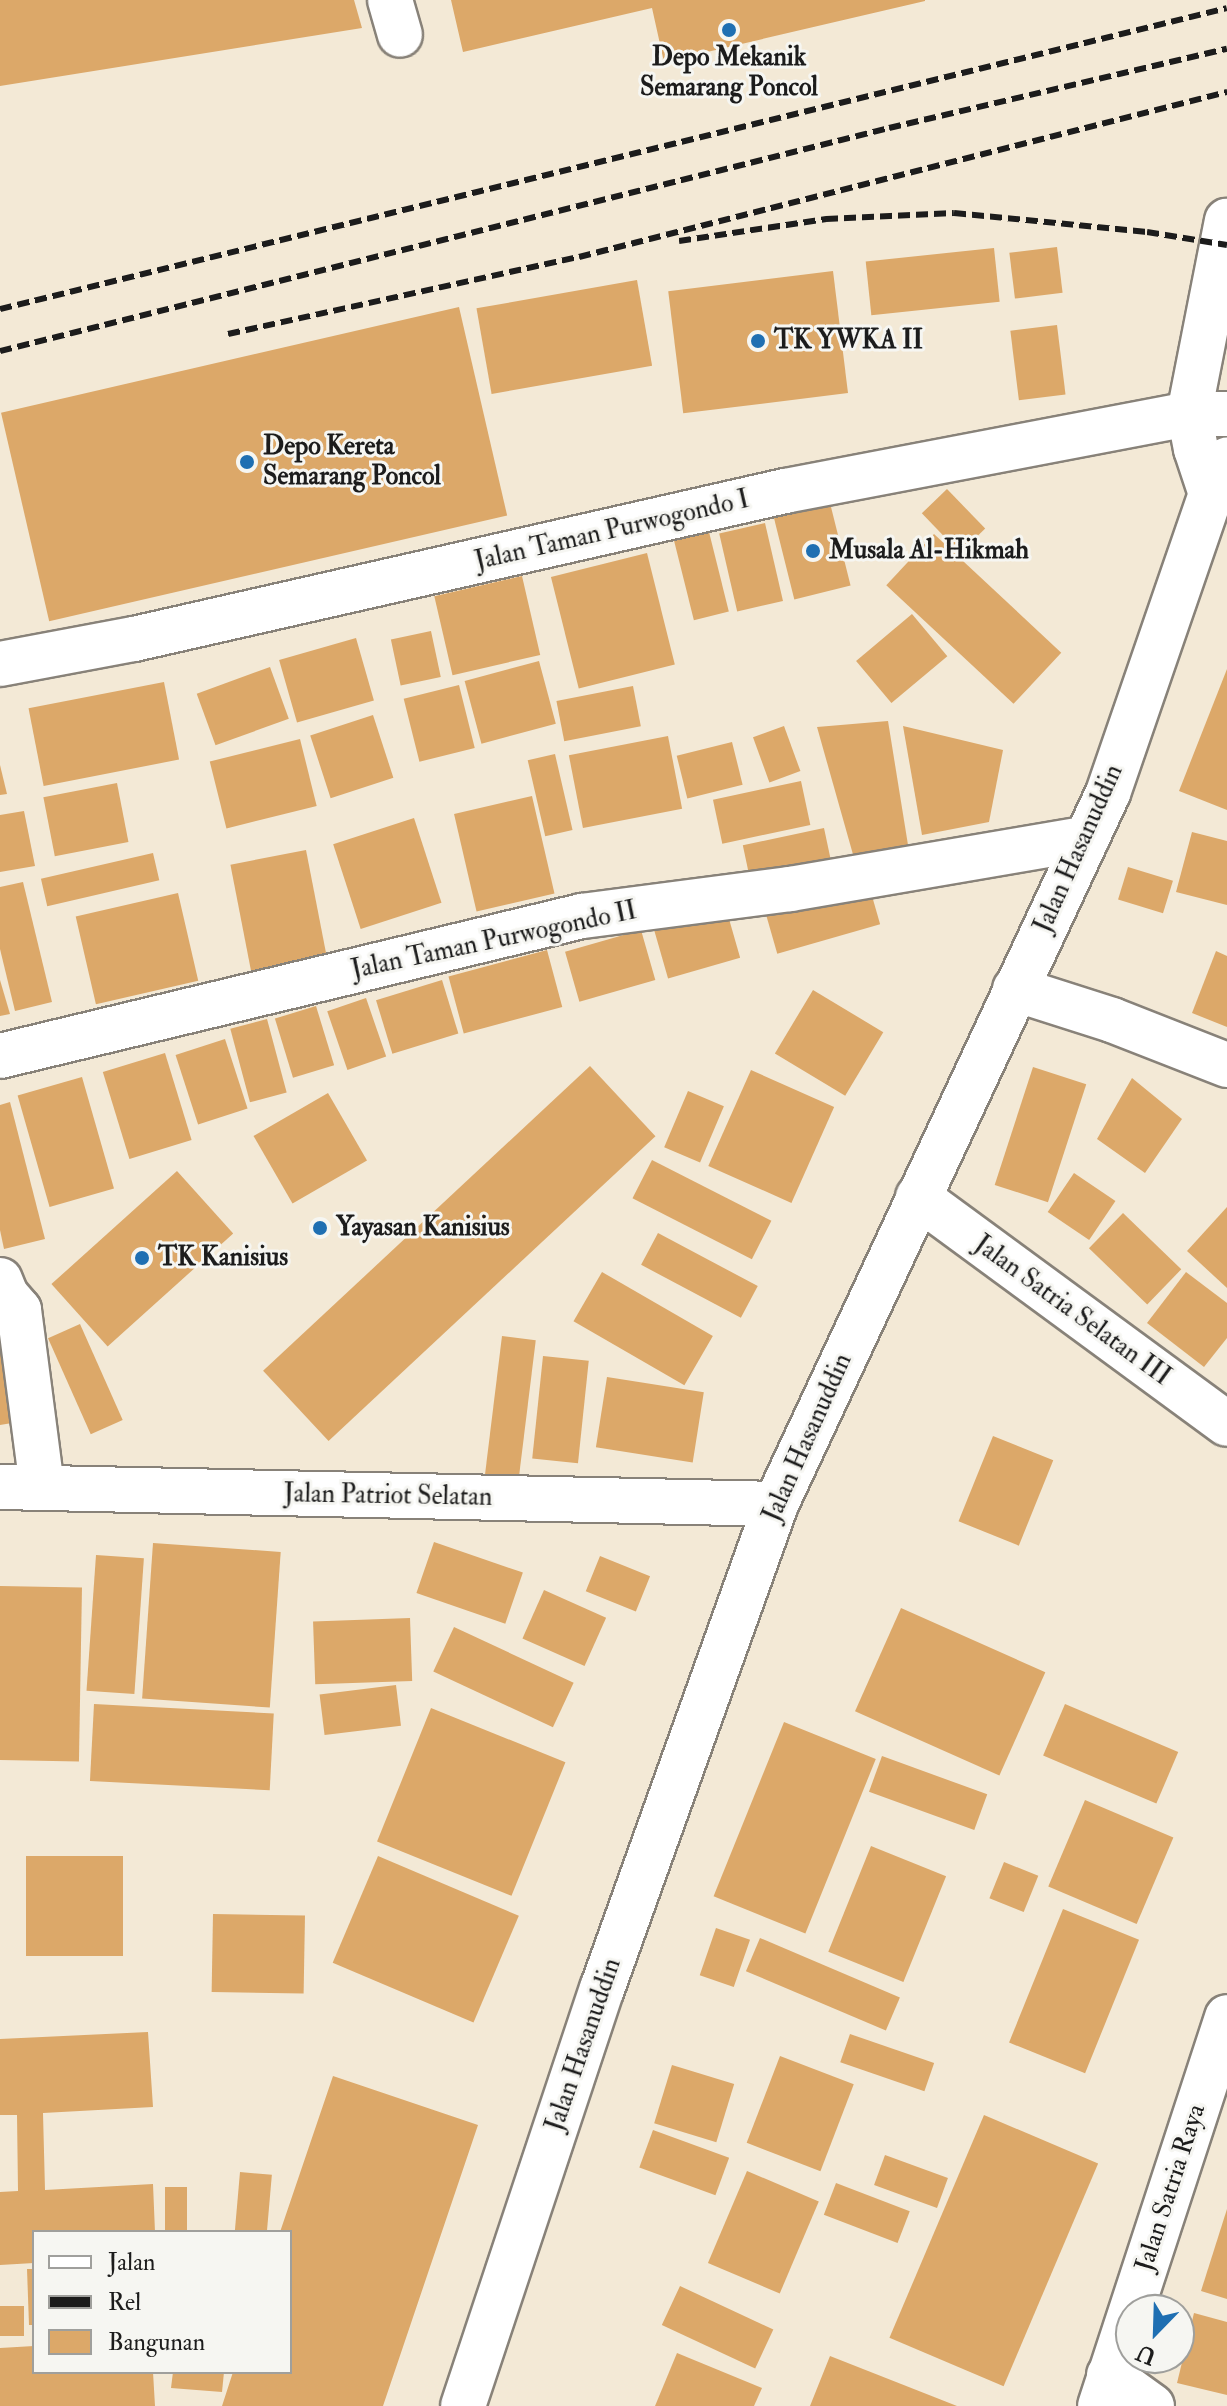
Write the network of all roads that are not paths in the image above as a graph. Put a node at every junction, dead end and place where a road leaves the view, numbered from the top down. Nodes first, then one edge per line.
1 (1227, 221) edge
2 (1208, 414) edge
3 (1219, 476) edge
4 (0, 664) edge
5 (1087, 838) junction
6 (1015, 989) junction
7 (0, 1056) edge
8 (1227, 1065) edge
9 (918, 1197) junction
10 (0, 1280) edge
11 (1227, 1424) edge
12 (21, 1488) edge
13 (776, 1504) junction
14 (1227, 2017) edge
15 (1105, 2390) edge
16 (463, 2406) edge
17 (1152, 2406) edge

1 - 2 street, Jalan Hasanuddin
2 - 3 street, Jalan Hasanuddin
2 - 4 street, Jalan Taman Purwogondo I
3 - 5 street, Jalan Hasanuddin
5 - 6 street, Jalan Hasanuddin
5 - 7 street, Jalan Taman Purwogondo II
6 - 8 street
6 - 9 street, Jalan Hasanuddin
9 - 11 street, Jalan Satria Selatan III
9 - 13 street, Jalan Hasanuddin
10 - 12 street
12 - 13 street, Jalan Patriot Selatan
13 - 16 street, Jalan Hasanuddin
14 - 15 street, Jalan Satria Raya
15 - 17 street

